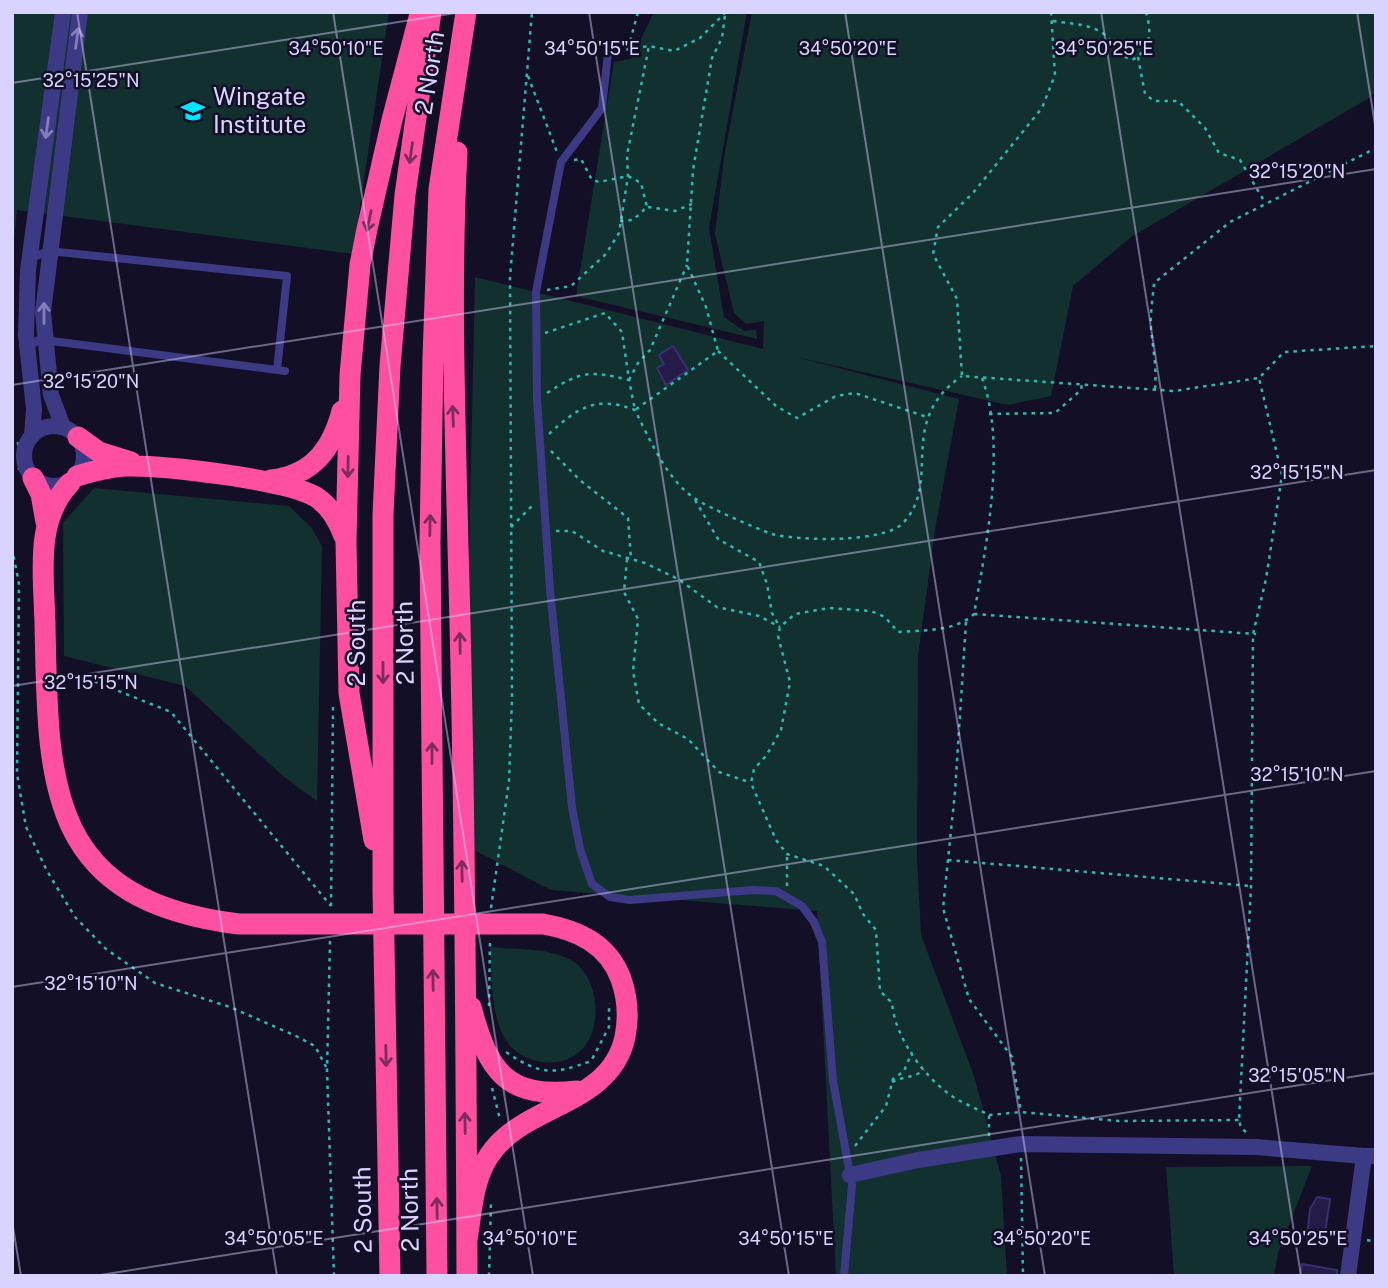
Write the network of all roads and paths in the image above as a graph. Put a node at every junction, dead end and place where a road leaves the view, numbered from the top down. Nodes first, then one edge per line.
1 (63, 12) edge
2 (80, 12) edge
3 (421, 12) edge
4 (432, 12) edge
5 (532, 12) edge
6 (638, 12) edge
7 (1051, 12) edge
8 (1146, 12) edge
9 (725, 14) edge
10 (465, 16) edge
11 (1053, 21) junction
12 (649, 46) junction
13 (628, 49) junction
14 (608, 53) joint
15 (1138, 57) junction
16 (527, 73) junction
17 (1376, 148) edge
18 (561, 162) junction
19 (628, 176) junction
20 (1265, 202) junction
21 (692, 204) junction
22 (647, 207) junction
23 (620, 221) junction
24 (49, 251) junction
25 (30, 259) junction
26 (687, 265) junction
27 (536, 292) junction
28 (536, 336) junction
29 (44, 340) junction
30 (1376, 346) edge
31 (27, 350) junction
32 (718, 351) junction
33 (350, 375) junction
34 (962, 376) junction
35 (982, 378) junction
36 (1259, 378) junction
37 (629, 380) junction
38 (1082, 383) junction
39 (1155, 389) junction
40 (537, 399) junction
41 (635, 410) junction
42 (989, 414) junction
43 (927, 416) junction
44 (70, 432) junction
45 (25, 437) junction
46 (541, 442) junction
47 (147, 466) junction
48 (28, 479) junction
49 (73, 479) junction
50 (259, 481) junction
51 (544, 493) junction
52 (694, 498) junction
53 (46, 522) junction
54 (511, 527) junction
55 (547, 530) junction
56 (346, 542) junction
57 (629, 559) junction
58 (974, 614) junction
59 (966, 622) junction
60 (780, 627) junction
61 (1255, 634) junction
62 (46, 672) junction
63 (333, 697) dead end
64 (751, 783) junction
65 (787, 854) junction
66 (947, 860) junction
67 (1251, 886) junction
68 (383, 890) junction
69 (789, 898) junction
70 (494, 922) junction
71 (330, 933) dead end
72 (464, 981) junction
73 (608, 994) dead end
74 (489, 1015) dead end
75 (912, 1052) junction
76 (924, 1070) junction
77 (497, 1071) junction
78 (892, 1082) junction
79 (586, 1090) junction
80 (1021, 1112) junction
81 (989, 1115) junction
82 (505, 1138) junction
83 (1021, 1144) junction
84 (989, 1147) junction
85 (1370, 1156) edge
86 (846, 1158) junction
87 (850, 1175) junction
88 (491, 1200) dead end
89 (467, 1240) junction
90 (334, 1276) edge
91 (390, 1276) edge
92 (438, 1276) edge
93 (467, 1276) edge
94 (489, 1276) edge
95 (844, 1276) edge
96 (1023, 1276) edge
97 (1348, 1276) edge

1 -> 25 street
24 -> 2 street
3 -> 33 highway
4 -> 68 highway, 2 South
5 - 16 path
6 - 13 path
7 - 11 path
8 - 15 path
9 - 12 path
9 - 21 path
72 -> 10 highway
92 -> 10 highway, 2 North
11 - 15 path
11 - 34 path
12 - 13 path
12 - 19 path
13 - 14 path
14 - 18 lane
15 - 20 path
16 - 18 path
16 - 54 path
17 - 20 path
18 - 19 path
18 - 27 lane
19 - 22 path
19 - 23 path
20 - 39 path
21 - 22 path
21 - 26 path
22 - 23 path
23 - 27 path
24 - 25 lane
29 -> 24 street
24 - 29 lane
25 - 31 street
26 - 32 path
26 - 37 path
27 - 28 lane
28 - 37 path
28 - 40 lane
29 - 31 lane
29 - 44 street
30 - 36 path
31 - 45 street
32 - 41 path
32 - 43 path
33 - 50 highway
33 -> 56 highway
34 - 35 path
34 - 43 path
35 - 38 path
35 - 42 path
36 - 39 path
36 - 61 path
37 - 40 path
37 - 41 path
38 - 39 path
38 - 42 path
40 - 46 lane
41 - 46 path
41 - 52 path
42 - 58 path
43 - 52 path
44 - 45 street
44 - 47 highway
44 - 49 street
45 - 48 street
45 - 48 path
46 - 51 lane
46 - 57 path
47 - 49 highway
47 - 50 highway
48 - 49 street
48 - 53 highway
49 - 53 highway
50 - 56 highway
51 - 54 path
51 - 55 lane
52 - 60 path
53 - 62 highway
54 - 70 path
55 - 57 path
55 - 69 lane
56 - 68 highway
57 - 60 path
57 - 64 path
58 - 59 path
58 - 61 path
59 - 60 path
59 - 66 path
60 - 64 path
61 - 67 path
62 - 63 path
62 - 70 highway
64 - 65 path
65 - 69 path
65 - 75 path
66 - 67 path
66 - 80 path
67 - 80 path
68 -> 91 highway, 2 South
69 - 86 lane
70 - 74 path
70 - 79 highway
71 - 90 path
72 - 77 highway
89 -> 72 highway
73 - 77 path
75 - 76 path
75 - 78 path
76 - 78 path
76 - 81 path
77 - 79 highway
77 - 82 path
78 - 86 path
79 - 82 highway
80 - 81 path
81 - 84 path
82 - 89 highway
83 - 84 street
83 - 85 street
83 - 96 path
84 - 87 street
85 - 97 street
86 - 87 lane
87 - 95 lane
88 - 94 path
89 - 93 highway

